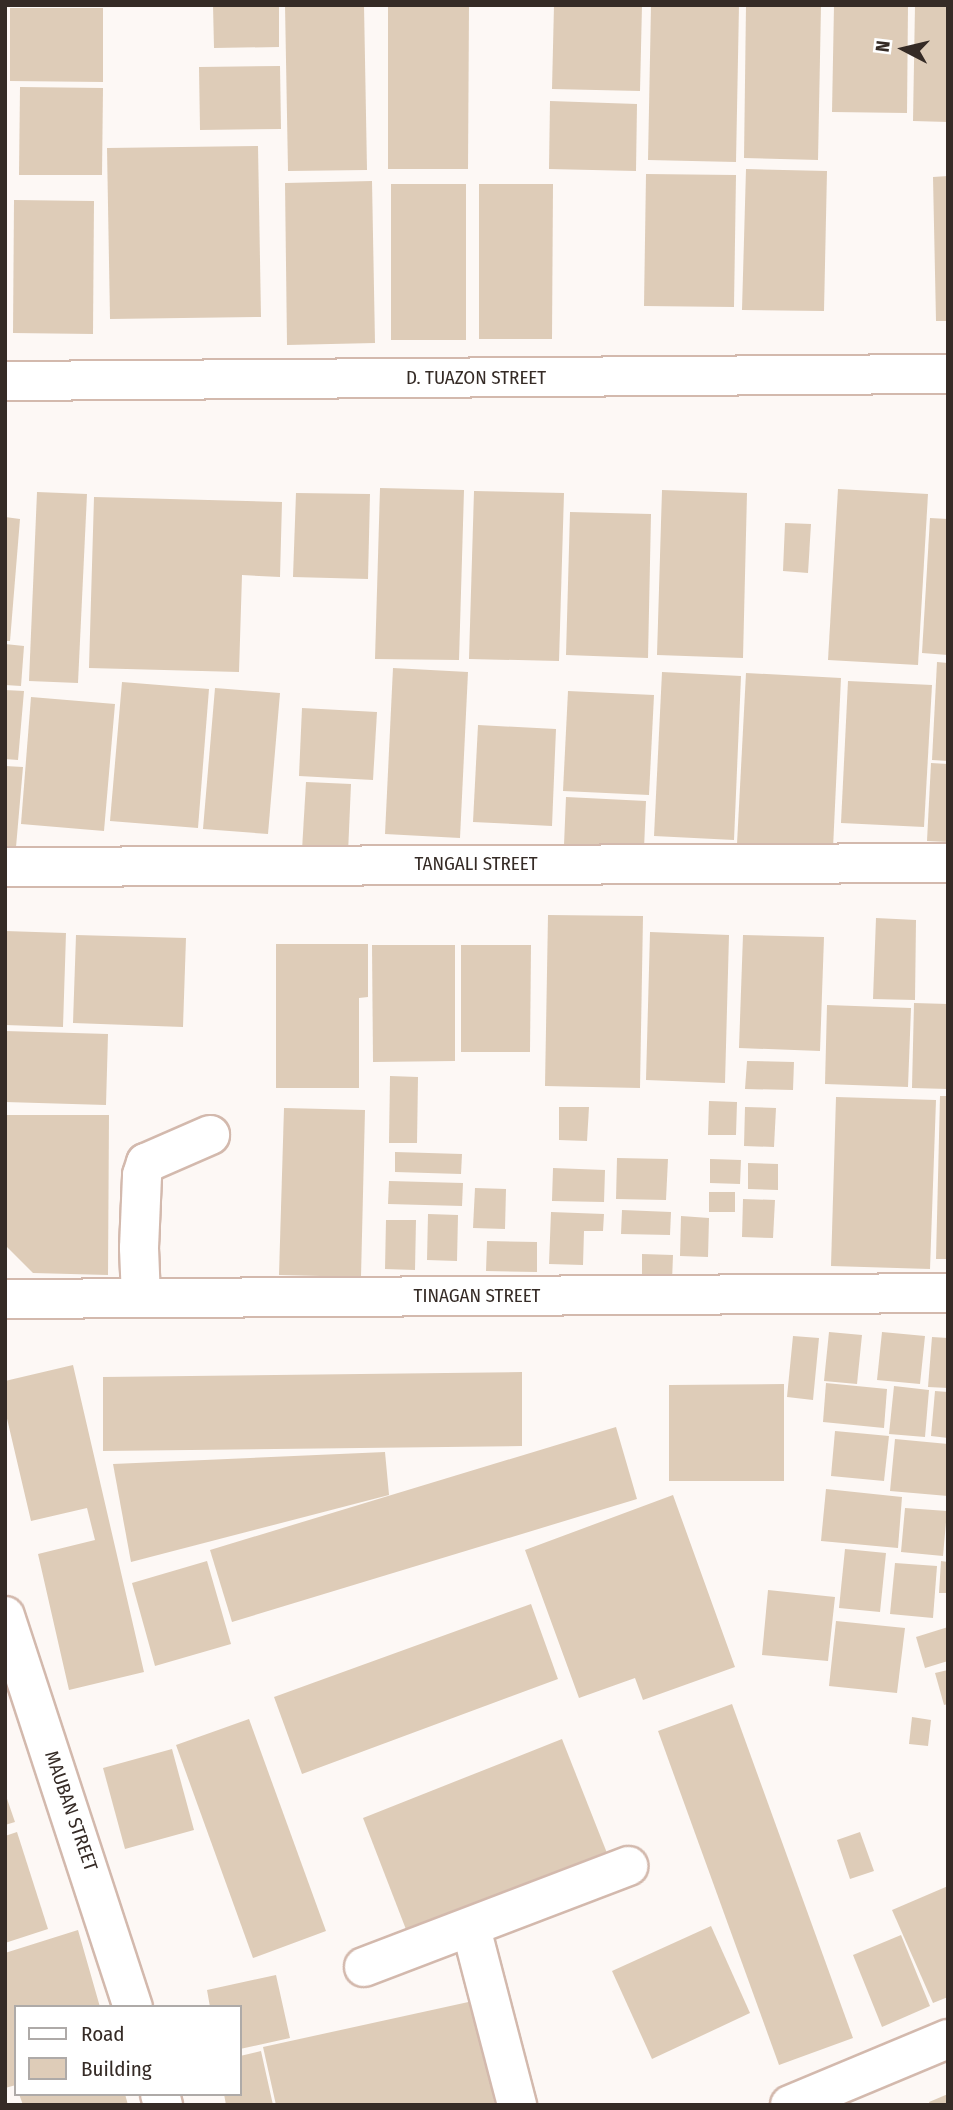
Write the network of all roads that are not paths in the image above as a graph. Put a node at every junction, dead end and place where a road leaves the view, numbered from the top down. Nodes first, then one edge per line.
1 (948, 374) edge
2 (5, 381) edge
3 (948, 863) edge
4 (5, 867) edge
5 (210, 1135) dead end
6 (948, 1293) edge
7 (5, 1298) edge
8 (141, 1298) junction
9 (5, 1616) edge
10 (628, 1866) dead end
11 (471, 1928) junction
12 (364, 1967) dead end
13 (133, 2005) edge
14 (948, 2039) edge
15 (517, 2105) edge
16 (790, 2105) edge

1 - 2 street, D. TUAZON STREET
3 - 4 street, TANGALI STREET
5 - 8 street
6 - 8 street, TINAGAN STREET
7 - 8 street, TINAGAN STREET
9 - 13 street, MAUBAN STREET
10 - 11 street
11 - 12 street
11 - 15 street
14 - 16 street

